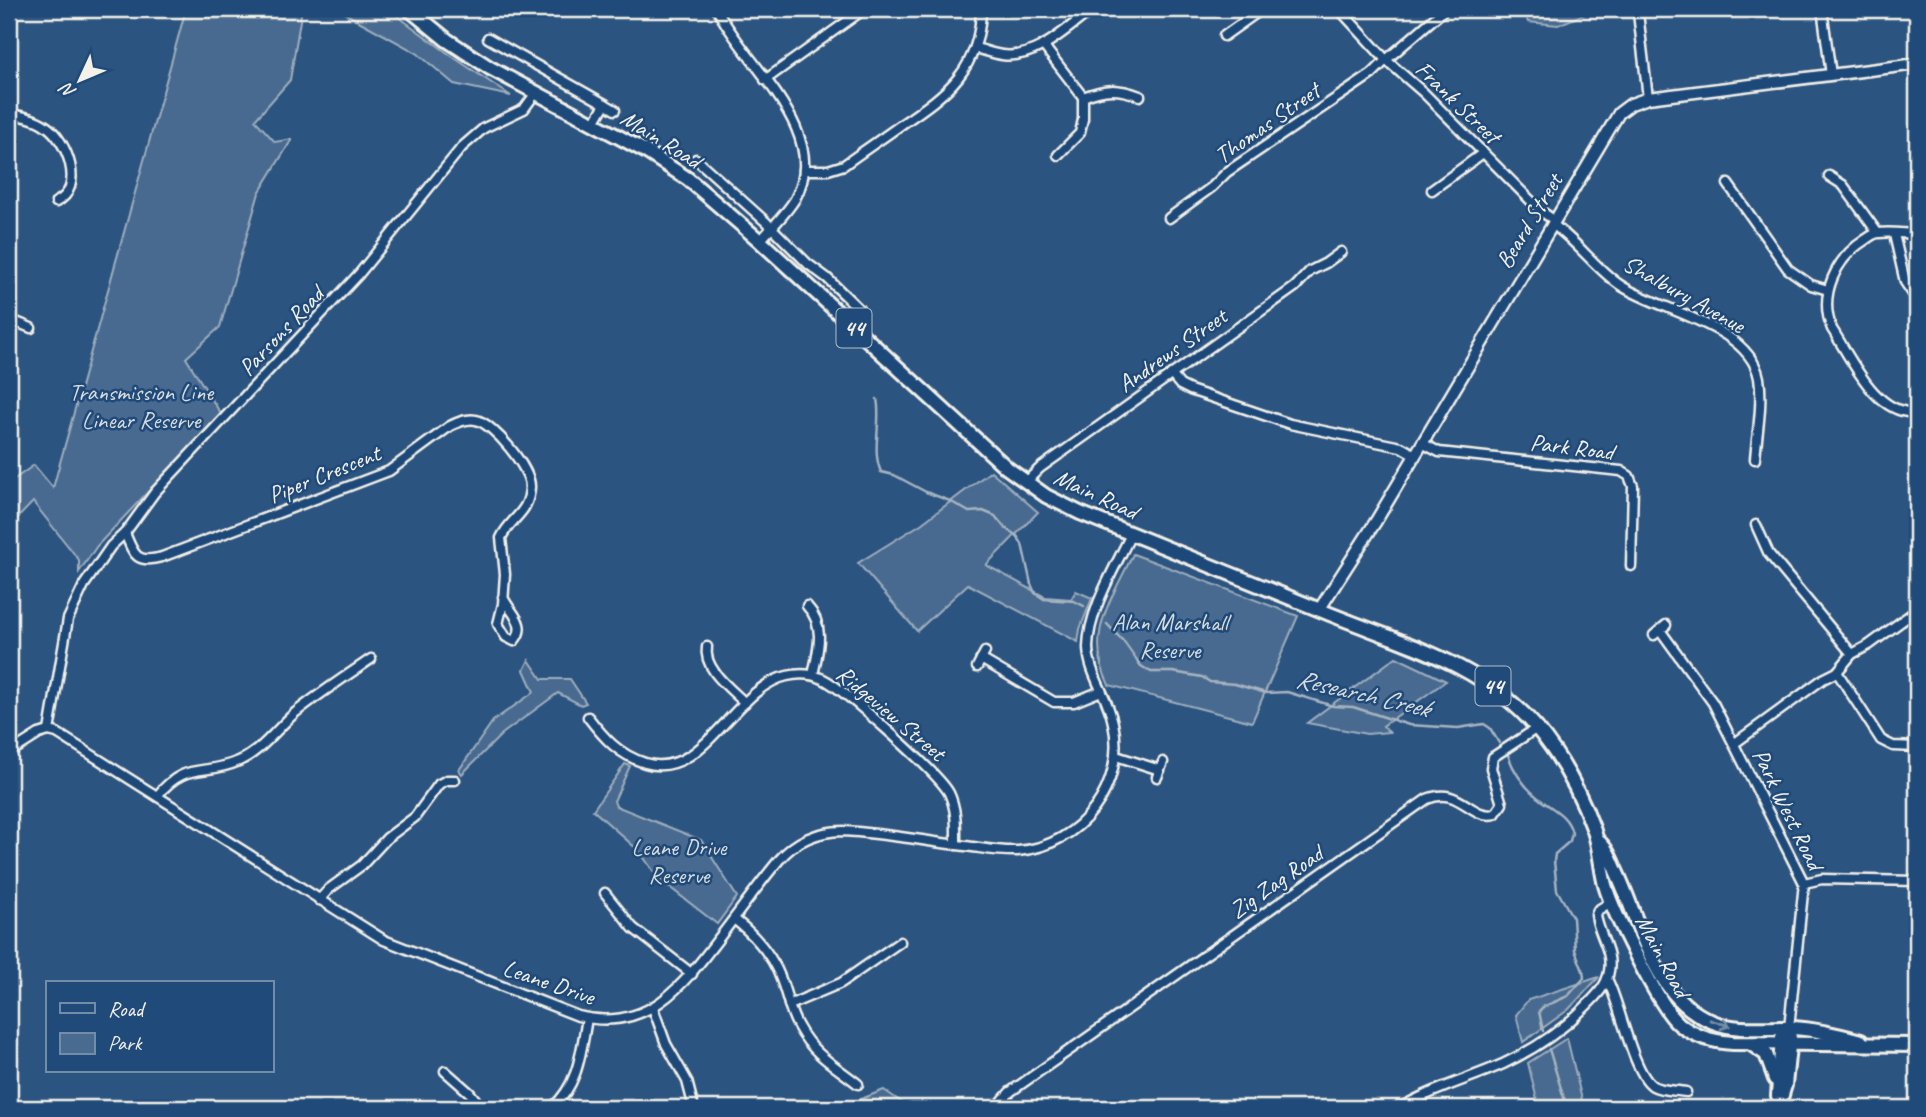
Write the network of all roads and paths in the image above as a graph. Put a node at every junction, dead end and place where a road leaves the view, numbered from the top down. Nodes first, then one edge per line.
1 (409, 9) edge
2 (717, 9) edge
3 (981, 9) edge
4 (1093, 9) edge
5 (1262, 9) edge
6 (1339, 9) edge
7 (1445, 9) edge
8 (1636, 9) edge
9 (1825, 9) edge
10 (863, 10) edge
11 (1224, 36) dead end
12 (488, 38) dead end
13 (1043, 45) junction
14 (975, 48) junction
15 (1386, 60) junction
16 (1917, 64) edge
17 (1831, 75) junction
18 (765, 80) junction
19 (535, 94) junction
20 (1140, 96) dead end
21 (1083, 97) junction
22 (1648, 98) junction
23 (605, 104) junction
24 (615, 110) dead end
25 (9, 114) edge
26 (594, 123) junction
27 (1483, 153) junction
28 (1058, 155) dead end
29 (696, 159) dead end
30 (804, 170) junction
31 (1829, 176) dead end
32 (1728, 184) dead end
33 (1432, 190) dead end
34 (56, 202) dead end
35 (1168, 218) dead end
36 (1553, 222) junction
37 (771, 228) junction
38 (1878, 232) junction
39 (1894, 234) junction
40 (1917, 234) edge
41 (760, 241) junction
42 (1341, 252) dead end
43 (1828, 290) junction
44 (1917, 300) edge
45 (859, 309) dead end
46 (9, 319) edge
47 (32, 328) dead end
48 (1171, 374) junction
49 (1917, 412) edge
50 (1422, 443) junction
51 (1415, 455) junction
52 (1755, 459) dead end
53 (1026, 482) junction
54 (1757, 525) dead end
55 (125, 533) junction
56 (1131, 534) junction
57 (1631, 566) dead end
58 (503, 597) junction
59 (807, 606) dead end
60 (1319, 610) junction
61 (1917, 610) edge
62 (1660, 630) dead end
63 (706, 648) dead end
64 (1852, 654) junction
65 (371, 659) dead end
66 (981, 660) dead end
67 (1837, 672) junction
68 (813, 675) junction
69 (1101, 691) junction
70 (745, 703) junction
71 (589, 717) dead end
72 (1537, 728) junction
73 (49, 731) junction
74 (1735, 743) junction
75 (1917, 747) edge
76 (9, 753) edge
77 (1115, 756) junction
78 (1160, 770) dead end
79 (435, 774) dead end
80 (455, 780) dead end
81 (439, 784) junction
82 (157, 796) junction
83 (1598, 842) junction
84 (956, 845) junction
85 (1917, 881) edge
86 (1804, 883) junction
87 (605, 893) dead end
88 (1627, 894) junction
89 (319, 900) junction
90 (1611, 902) junction
91 (734, 919) junction
92 (900, 942) dead end
93 (692, 974) junction
94 (1607, 979) junction
95 (789, 1005) junction
96 (653, 1008) junction
97 (587, 1018) junction
98 (1789, 1028) junction
99 (1867, 1043) junction
100 (1751, 1044) junction
101 (1785, 1044) junction
102 (1822, 1045) junction
103 (1917, 1045) edge
104 (1788, 1067) junction
105 (445, 1071) dead end
106 (1777, 1082) junction
107 (858, 1084) dead end
108 (1686, 1092) dead end
109 (1778, 1104) edge
110 (482, 1108) edge
111 (552, 1108) edge
112 (694, 1108) edge
113 (996, 1108) edge
114 (1400, 1108) edge

1 - 19 main road, Main Road / 44
2 - 18 street
3 - 14 street
4 - 13 street
5 - 11 street
6 - 15 street, Frank Street
7 - 15 street, Thomas Street
8 - 22 street
9 - 17 street
10 - 18 street
12 - 23 street, Main Road
13 - 14 street
13 - 21 street
14 - 30 street
15 - 27 street, Frank Street
15 - 35 street, Thomas Street
16 - 17 street, Beard Street
17 - 22 street, Beard Street
18 - 30 street
19 - 26 main road, Main Road / 44
19 - 55 street, Parsons Road
20 - 21 street
21 - 28 street
22 - 36 street, Beard Street
23 - 24 street, Main Road
23 - 26 street, Main Road
25 - 34 street
26 - 41 main road, Main Road / 44
27 - 33 street
27 - 36 street, Frank Street
29 - 37 street, Main Road
30 - 37 street
31 - 38 street
32 - 43 street
36 - 50 street, Beard Street
36 - 52 street, Shalbury Avenue
37 - 41 street
37 - 45 street, Main Road
38 - 39 street
38 - 43 street
39 - 40 street
39 - 44 street
41 - 53 main road, Main Road / 44
42 - 48 street, Andrews Street
43 - 49 street
46 - 47 street
48 - 51 street
48 - 53 street, Andrews Street
50 - 51 street, Beard Street
50 - 57 street, Park Road
51 - 60 street, Beard Street
53 - 56 main road, Main Road / 44
54 - 64 street
55 - 58 street, Piper Crescent
55 - 73 street, Parsons Road
56 - 60 main road, Main Road / 44
56 - 69 street, Leane Drive
58 - 58 street
59 - 68 street
60 - 72 main road, Main Road / 44
61 - 64 street
62 - 74 street, Park West Road
63 - 70 street
64 - 67 street
65 - 82 street
66 - 69 street
67 - 74 street
67 - 75 street
68 - 70 street, Ridgeview Street
68 - 84 street, Ridgeview Street
69 - 77 street, Leane Drive
70 - 71 street, Ridgeview Street
72 - 83 main road, Main Road / 44
72 - 113 street, Zig Zag Road
73 - 76 street
73 - 82 street, Leane Drive
74 - 86 street, Park West Road
77 - 78 street
77 - 84 street, Leane Drive
79 - 81 street
80 - 81 street
81 - 89 street
82 - 89 street, Leane Drive
83 - 88 main road, Main Road / 44
83 - 90 main road, Main Road / 44
84 - 91 street, Leane Drive
85 - 86 street
86 - 98 street, Park West Road
87 - 93 street
88 - 90 main road
88 -> 98 main road, Main Road / 44
89 - 97 street, Leane Drive
90 - 94 street
90 - 100 main road, Main Road / 44
91 - 93 street, Leane Drive
91 - 95 street
92 - 95 street
93 - 96 street, Leane Drive
94 - 108 street
94 - 114 street
95 - 107 street
96 - 97 street, Leane Drive
96 - 112 street
97 - 111 street
98 - 99 main road, Main Road / 44
98 - 101 main road
99 - 102 main road, Main Road / 44
99 - 103 main road, Main Road / 44
100 - 101 main road, Main Road / 44
100 - 106 main road
101 - 102 main road, Main Road / 44
101 - 104 main road
101 - 106 main road
102 - 104 main road
104 - 109 main road
105 - 110 street
106 - 109 main road

